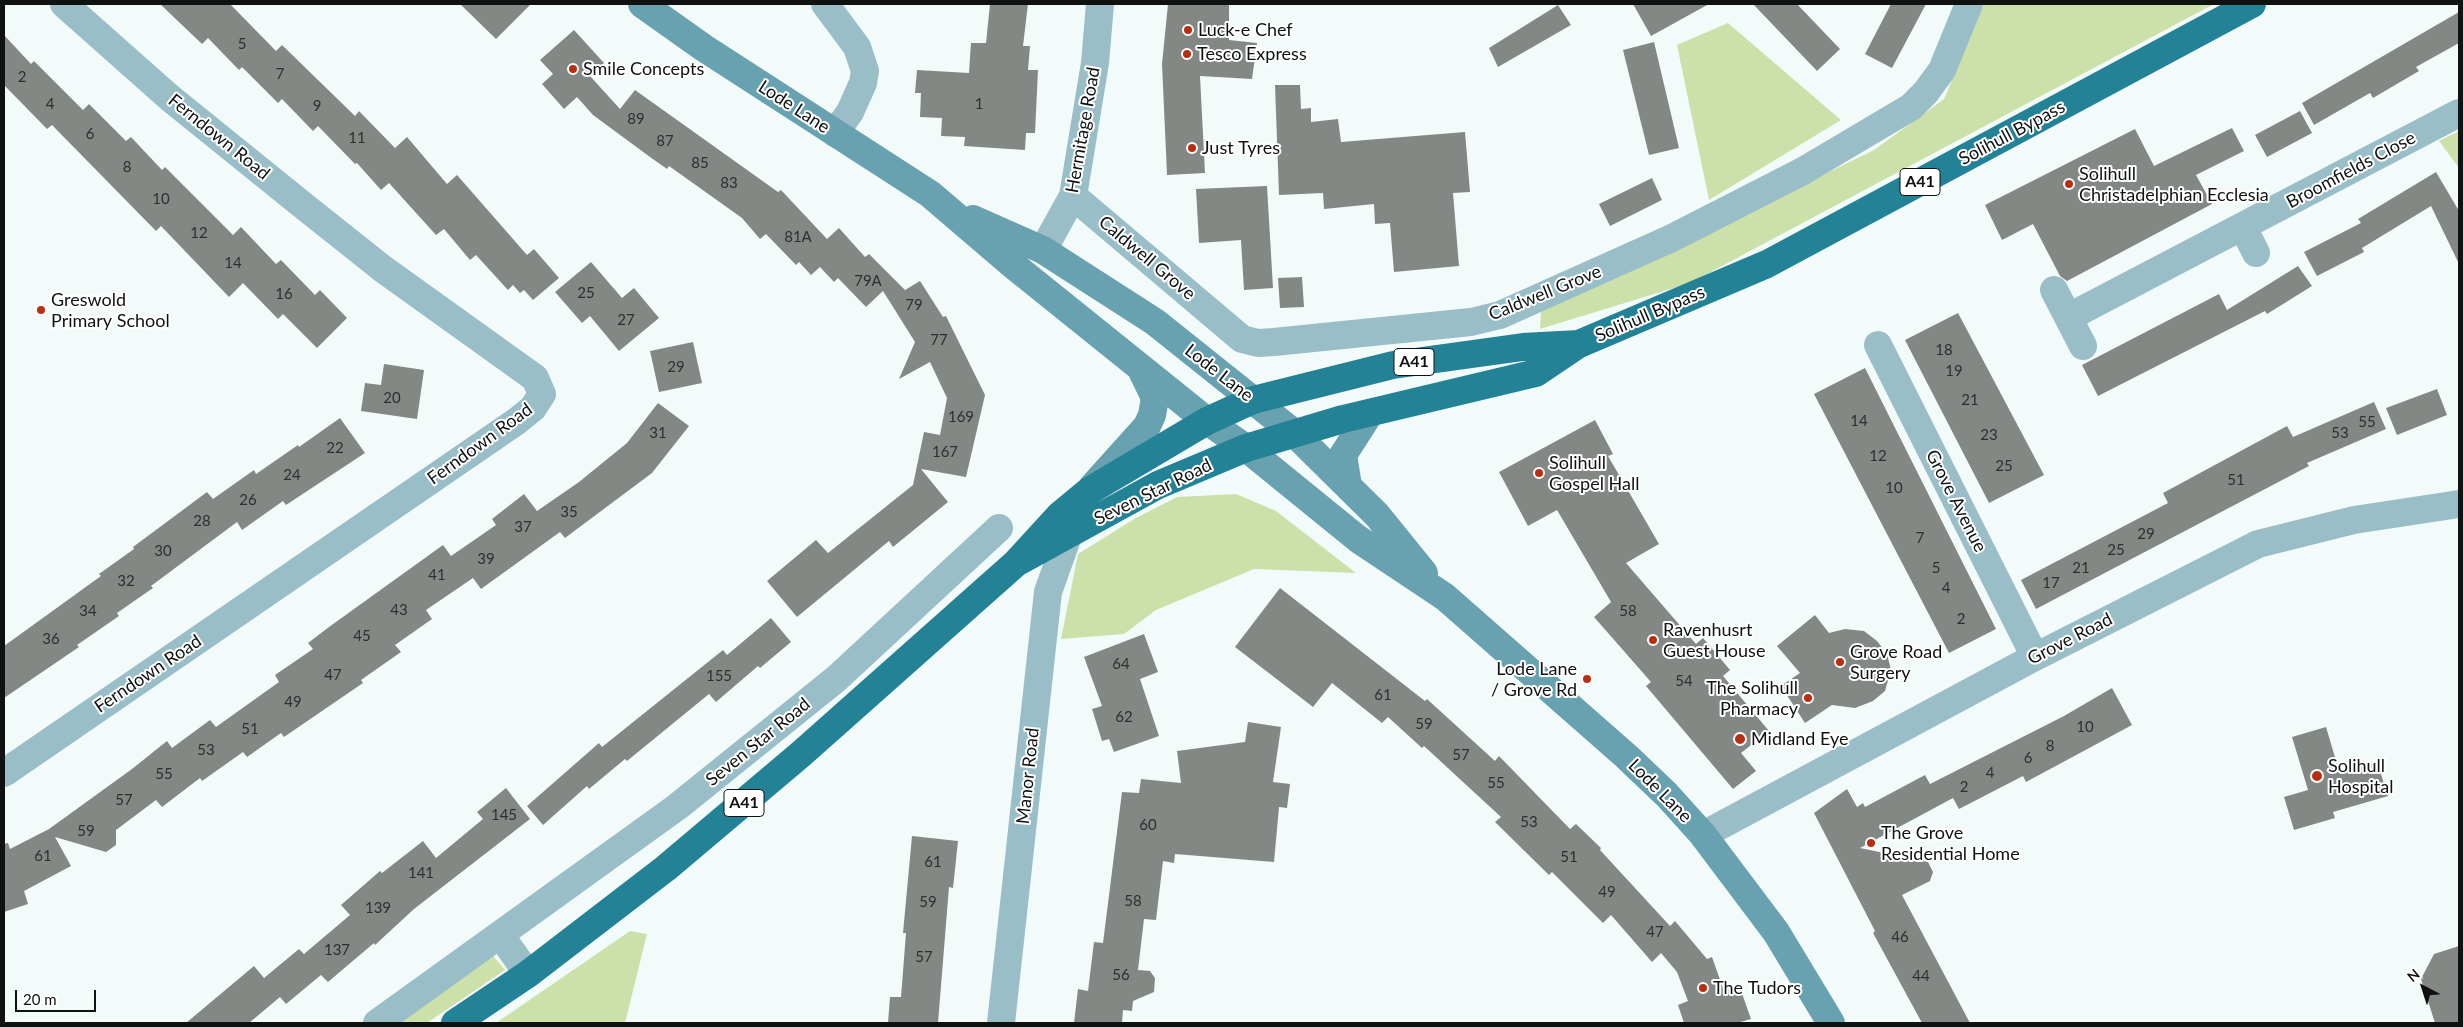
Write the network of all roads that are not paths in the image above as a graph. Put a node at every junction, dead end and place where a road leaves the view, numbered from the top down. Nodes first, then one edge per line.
1 (64, 4) edge
2 (642, 4) edge
3 (824, 4) edge
4 (1100, 4) edge
5 (1969, 4) edge
6 (2252, 4) edge
7 (2459, 113) edge
8 (835, 133) junction
9 (1073, 196) junction
10 (948, 208) junction
11 (2243, 227) junction
12 (1043, 250) junction
13 (2256, 253) dead end
14 (2054, 290) dead end
15 (2069, 317) junction
16 (1579, 344) junction
17 (1878, 345) dead end
18 (2084, 346) dead end
19 (1140, 367) junction
20 (1253, 400) junction
21 (1370, 413) junction
22 (1207, 421) junction
23 (1294, 432) junction
24 (1246, 448) junction
25 (1348, 486) junction
26 (1089, 491) junction
27 (2459, 504) edge
28 (999, 528) dead end
29 (1069, 533) junction
30 (1016, 563) junction
31 (1444, 597) junction
32 (2035, 657) junction
33 (4, 773) edge
34 (1703, 834) junction
35 (501, 936) junction
36 (528, 974) junction
37 (376, 1023) edge
38 (455, 1023) edge
39 (1001, 1023) edge
40 (1831, 1023) edge

1 - 33 street, Ferndown Road
2 - 8 main road, Lode Lane
3 - 8 street
4 - 9 street, Hermitage Road
5 - 9 street, Caldwell Grove
6 - 16 highway, Solihull Bypass / A41
7 - 11 street, Broomfields Close
8 - 10 main road, Lode Lane
9 - 12 street, Hermitage Road
10 - 12 main road, Lode Lane
10 - 19 main road, Lode Lane
11 - 13 street
11 - 15 street, Broomfields Close
12 - 20 main road, Lode Lane
14 - 15 street
15 - 18 street
16 - 20 highway, Solihull Bypass / A41
16 - 21 highway, Solihull Bypass / A41
17 - 32 street, Grove Avenue
19 - 22 main road, Lode Lane
19 - 26 main road
20 - 22 highway, Seven Star Road / A41
20 - 23 main road, Lode Lane
21 - 23 highway, Solihull Bypass / A41
21 - 25 main road
22 - 24 main road, Lode Lane
22 - 26 highway, Seven Star Road / A41
23 - 24 highway, Seven Star Road / A41
23 - 25 main road, Lode Lane
24 - 29 highway, Seven Star Road / A41
24 - 31 main road, Lode Lane
25 - 31 main road, Lode Lane
26 - 30 highway, Seven Star Road / A41
27 - 32 street, Grove Road
28 - 35 street, Seven Star Road
29 - 30 highway, Seven Star Road / A41
29 - 39 street, Manor Road
30 - 36 highway, Seven Star Road / A41
31 - 34 main road, Lode Lane
32 - 34 street, Grove Road
34 - 40 main road, Lode Lane
35 - 36 street
35 - 37 street, Seven Star Road
36 - 38 highway, Seven Star Road / A41

